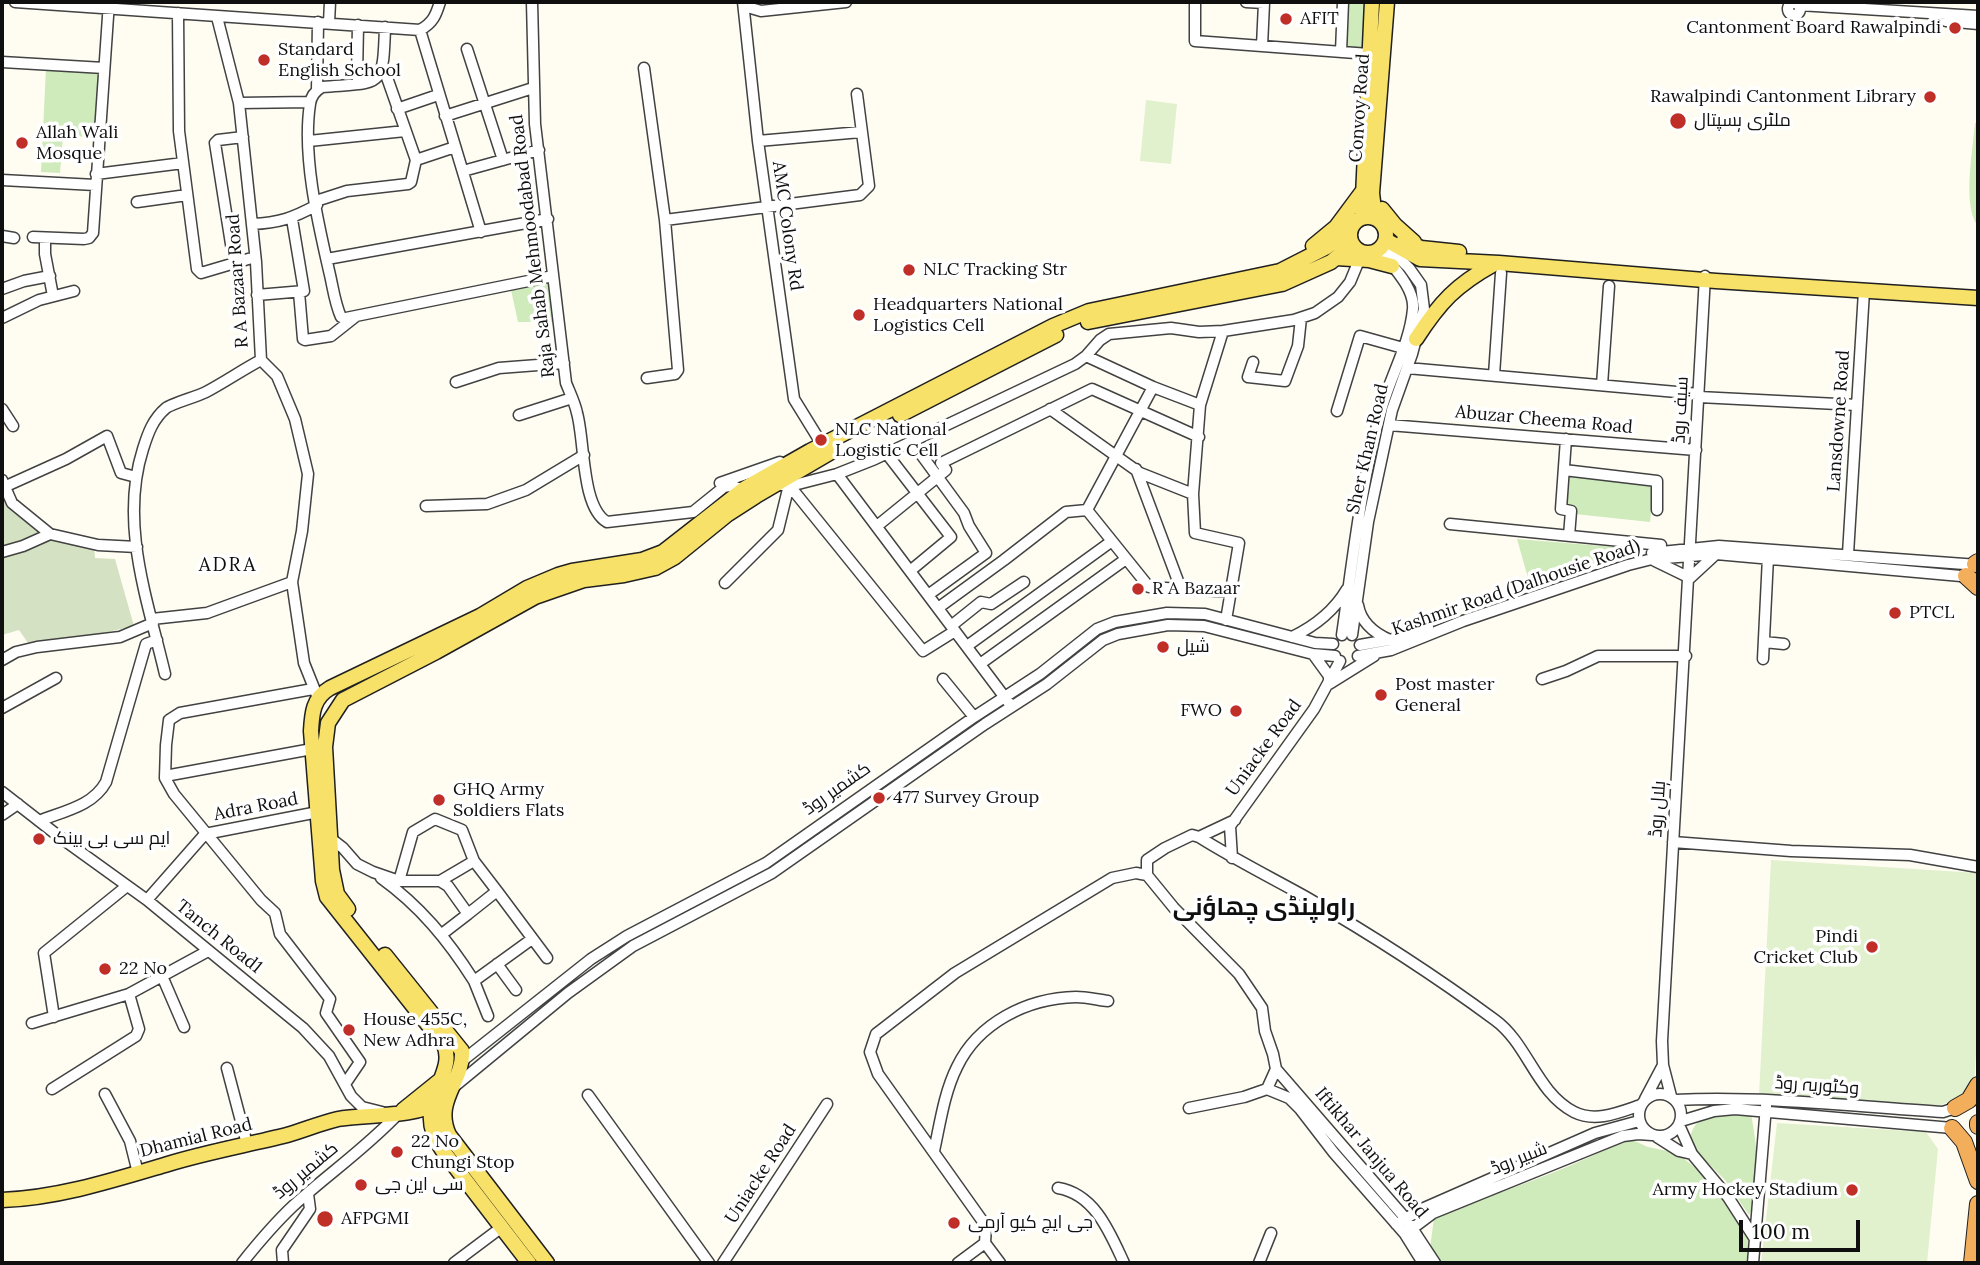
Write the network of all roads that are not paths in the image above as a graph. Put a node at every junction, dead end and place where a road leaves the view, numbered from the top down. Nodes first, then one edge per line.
1 (15, 2) edge
2 (330, 2) edge
3 (440, 2) edge
4 (532, 2) edge
5 (846, 2) edge
6 (1195, 2) edge
7 (1247, 2) edge
8 (1343, 2) edge
9 (1373, 2) edge
10 (1387, 2) edge
11 (743, 4) edge
12 (109, 5) edge
13 (178, 13) junction
14 (1978, 16) edge
15 (216, 17) junction
16 (323, 22) junction
17 (1978, 24) edge
18 (358, 25) junction
19 (385, 27) junction
20 (420, 30) junction
21 (1262, 46) junction
22 (467, 49) dead end
23 (1340, 52) junction
24 (1369, 54) junction
25 (2, 62) edge
26 (104, 68) junction
27 (644, 68) dead end
28 (384, 69) junction
29 (357, 77) dead end
30 (533, 88) junction
31 (317, 90) junction
32 (857, 94) dead end
33 (438, 95) junction
34 (310, 102) junction
35 (239, 103) junction
36 (485, 103) junction
37 (397, 109) junction
38 (445, 116) junction
39 (405, 131) junction
40 (861, 132) junction
41 (243, 137) junction
42 (309, 141) junction
43 (758, 141) junction
44 (455, 147) junction
45 (539, 150) junction
46 (416, 160) junction
47 (503, 160) junction
48 (183, 163) junction
49 (463, 171) junction
50 (95, 179) junction
51 (2, 180) edge
52 (1367, 192) junction
53 (187, 195) junction
54 (137, 202) dead end
55 (317, 203) junction
56 (767, 207) junction
57 (1369, 218) junction
58 (292, 219) junction
59 (548, 219) junction
60 (665, 220) junction
61 (252, 224) junction
62 (1351, 229) junction
63 (481, 232) junction
64 (2, 236) edge
65 (14, 238) dead end
66 (1384, 242) junction
67 (1421, 248) junction
68 (1358, 252) junction
69 (255, 257) junction
70 (327, 259) junction
71 (234, 263) junction
72 (1291, 265) junction
73 (1392, 266) junction
74 (1498, 268) junction
75 (50, 276) junction
76 (553, 276) junction
77 (1705, 277) junction
78 (1609, 286) dead end
79 (2, 289) edge
80 (1978, 290) edge
81 (74, 291) dead end
82 (1864, 291) junction
83 (299, 292) junction
84 (257, 295) junction
85 (53, 296) junction
86 (1978, 298) edge
87 (357, 315) junction
88 (2, 318) edge
89 (1301, 318) junction
90 (1223, 331) junction
91 (1416, 339) junction
92 (1403, 348) junction
93 (1086, 356) junction
94 (261, 360) junction
95 (1253, 362) dead end
96 (564, 363) junction
97 (1407, 368) junction
98 (1494, 375) junction
99 (647, 378) dead end
100 (456, 383) dead end
101 (1602, 385) junction
102 (1153, 387) junction
103 (1699, 395) junction
104 (572, 398) junction
105 (1200, 405) junction
106 (1857, 405) junction
107 (2, 409) edge
108 (1050, 409) junction
109 (1140, 410) junction
110 (1336, 411) dead end
111 (519, 415) dead end
112 (1388, 425) junction
113 (13, 426) dead end
114 (1199, 437) junction
115 (1566, 439) junction
116 (912, 442) junction
117 (816, 449) junction
118 (1696, 450) junction
119 (887, 454) junction
120 (584, 455) junction
121 (1116, 455) junction
122 (1136, 470) junction
123 (1564, 470) junction
124 (837, 474) junction
125 (136, 477) junction
126 (937, 478) junction
127 (3, 484) edge
128 (781, 485) junction
129 (750, 492) junction
130 (918, 494) junction
131 (1193, 494) junction
132 (426, 506) dead end
133 (1087, 510) junction
134 (1657, 510) dead end
135 (687, 513) junction
136 (1450, 524) dead end
137 (1692, 525) junction
138 (877, 526) junction
139 (50, 534) junction
140 (1569, 536) junction
141 (1112, 541) junction
142 (1661, 545) dead end
143 (137, 547) junction
144 (1713, 550) junction
145 (2, 552) edge
146 (1691, 552) junction
147 (1848, 554) junction
148 (1768, 557) junction
149 (1126, 559) junction
150 (1653, 559) junction
151 (910, 571) junction
152 (1976, 572) edge
153 (1690, 578) junction
154 (292, 582) junction
155 (1024, 582) dead end
156 (725, 583) dead end
157 (1349, 587) junction
158 (1181, 589) junction
159 (1231, 592) junction
160 (928, 595) junction
161 (1357, 599) junction
162 (938, 608) junction
163 (1226, 620) junction
164 (153, 621) junction
165 (953, 628) junction
166 (1347, 635) junction
167 (1292, 637) junction
168 (157, 640) junction
169 (1390, 640) junction
170 (1764, 642) junction
171 (1784, 644) dead end
172 (967, 646) junction
173 (1359, 651) junction
174 (1313, 654) junction
175 (1336, 654) junction
176 (1378, 654) junction
177 (1685, 656) junction
178 (1763, 659) dead end
179 (2, 660) edge
180 (980, 664) junction
181 (165, 674) dead end
182 (57, 678) dead end
183 (943, 679) dead end
184 (1542, 679) dead end
185 (1329, 684) junction
186 (316, 693) junction
187 (1009, 702) junction
188 (2, 708) edge
189 (979, 718) junction
190 (312, 749) junction
191 (165, 776) junction
192 (2, 792) edge
193 (18, 804) junction
194 (317, 813) junction
195 (2, 815) edge
196 (1235, 820) junction
197 (39, 821) junction
198 (205, 834) junction
199 (1199, 837) junction
200 (330, 838) junction
201 (1673, 842) junction
202 (1232, 858) junction
203 (474, 861) junction
204 (1978, 867) edge
205 (373, 872) junction
206 (1147, 875) junction
207 (399, 881) junction
208 (440, 881) junction
209 (127, 886) junction
210 (497, 891) junction
211 (147, 900) junction
212 (468, 914) junction
213 (662, 924) junction
214 (442, 934) junction
215 (532, 939) junction
216 (208, 951) junction
217 (547, 958) dead end
218 (591, 959) junction
219 (497, 964) junction
220 (598, 971) junction
221 (162, 976) junction
222 (474, 981) junction
223 (516, 990) dead end
224 (129, 994) junction
225 (1108, 1001) dead end
226 (488, 1016) dead end
227 (54, 1017) junction
228 (32, 1023) dead end
229 (184, 1027) dead end
230 (462, 1061) junction
231 (1663, 1065) junction
232 (227, 1068) dead end
233 (1276, 1069) junction
234 (345, 1084) junction
235 (445, 1085) junction
236 (1978, 1085) edge
237 (52, 1089) dead end
238 (1267, 1089) junction
239 (105, 1094) dead end
240 (588, 1095) dead end
241 (1673, 1098) junction
242 (1643, 1102) junction
243 (827, 1104) dead end
244 (1766, 1105) junction
245 (432, 1106) junction
246 (1189, 1108) dead end
247 (1955, 1108) joint
248 (399, 1113) junction
249 (1639, 1121) junction
250 (1680, 1123) junction
251 (1952, 1128) joint
252 (1655, 1136) junction
253 (247, 1144) junction
254 (934, 1151) junction
255 (1692, 1154) junction
256 (138, 1172) junction
257 (1978, 1181) edge
258 (1058, 1188) dead end
259 (307, 1194) junction
260 (2, 1200) edge
261 (1978, 1204) edge
262 (1405, 1226) junction
263 (502, 1227) junction
264 (1271, 1233) dead end
265 (1755, 1240) junction
266 (985, 1242) junction
267 (529, 1255) edge
268 (242, 1263) edge
269 (283, 1263) edge
270 (454, 1263) edge
271 (547, 1263) edge
272 (709, 1263) edge
273 (723, 1263) edge
274 (958, 1263) edge
275 (1000, 1263) edge
276 (1124, 1263) edge
277 (1259, 1263) edge
278 (1423, 1263) edge
279 (1435, 1263) edge
280 (1753, 1263) edge
281 (1972, 1263) edge

1 - 12 street
2 - 16 street
3 - 20 street
4 - 30 street, Raja Sahab Mehmoodabad Road
5 - 11 street
6 - 21 street
7 - 21 street
8 - 23 street
9 - 24 main road, Convoy Road
10 - 52 main road, Convoy Road
11 - 43 street, AMC Colony Rd
12 - 13 street
12 - 26 street
13 - 15 street
13 - 48 street
14 - 17 street
15 - 16 street
15 - 35 street, R A Bazaar Road
16 - 18 street
16 - 31 street
18 - 19 street
18 - 29 street
19 - 20 street
19 - 28 street
20 - 33 street
21 - 23 street
22 - 36 street
23 - 24 street
24 - 52 main road, Convoy Road
25 - 26 street
26 - 50 street
27 - 60 street
28 - 31 street
28 - 37 street
30 - 36 street
30 - 45 street, Raja Sahab Mehmoodabad Road
31 - 34 street
32 - 40 street
33 - 37 street
33 - 38 street
34 - 35 street
34 - 42 street
35 - 41 street, R A Bazaar Road
36 - 38 street
36 - 47 street
37 - 39 street
38 - 44 street
39 - 42 street
39 - 46 street
40 - 43 street
40 - 56 street
41 - 61 street, R A Bazaar Road
41 - 71 street
42 - 55 street
43 - 56 street, AMC Colony Rd
44 - 46 street
44 - 49 street
45 - 47 street
45 - 59 street, Raja Sahab Mehmoodabad Road
46 - 55 street
47 - 49 street
48 - 50 street
48 - 53 street
49 - 63 street
50 - 51 street
50 - 75 street
52 - 57 main road, Convoy Road
52 - 67 main road
52 - 72 main road
53 - 54 street
53 - 71 street
55 - 58 street
55 - 70 street
56 - 60 street
56 - 117 street, AMC Colony Rd
57 - 62 main road
57 - 66 main road
58 - 61 street
58 - 83 street
59 - 63 street
59 - 76 street, Raja Sahab Mehmoodabad Road
60 - 99 street
61 - 69 street, R A Bazaar Road
62 - 68 main road
62 - 72 main road
63 - 70 street
64 - 65 street
66 - 67 main road
66 - 68 main road
66 - 73 street, Sher Khan Road
66 - 74 main road
66 - 91 street, Sher Khan Road
67 - 77 main road
68 - 73 main road
68 - 89 street
68 - 128 main road
69 - 71 street
69 - 84 street, R A Bazaar Road
70 - 87 street
72 - 117 main road
73 - 92 street, Sher Khan Road
74 - 77 main road
74 - 91 main road
74 - 98 street
75 - 79 street
75 - 85 street
76 - 87 street
76 - 96 street, Raja Sahab Mehmoodabad Road
77 - 80 main road
77 - 82 main road
77 - 103 street, سیف روڈ
78 - 101 street
81 - 85 street
82 - 86 main road
82 - 106 street, Lansdowne Road
83 - 84 street
83 - 87 street
84 - 94 street, R A Bazaar Road
85 - 88 street
89 - 90 street
89 - 95 street
90 - 93 street
90 - 105 street
91 - 97 street, Sher Khan Road
92 - 110 street
92 - 157 street, Sher Khan Road
93 - 102 street
93 - 116 street
94 - 125 street
94 - 154 street, R A Bazaar Road
96 - 100 street
96 - 104 street, Raja Sahab Mehmoodabad Road
97 - 98 street
97 - 112 street, Sher Khan Road
98 - 101 street
101 - 103 street
102 - 105 street
102 - 109 street
103 - 106 street
103 - 118 street, سیف روڈ
104 - 111 street
104 - 120 street, Raja Sahab Mehmoodabad Road
105 - 114 street
106 - 147 street, Lansdowne Road
107 - 113 street
108 - 109 street
108 - 121 street
108 - 126 street
109 - 114 street
109 - 121 street
112 - 115 street, Abuzar Cheema Road
112 - 161 street, Sher Khan Road
114 - 131 street
115 - 118 street, Abuzar Cheema Road
115 - 123 street
116 - 119 street
116 - 126 street
117 - 129 main road
117 - 135 street
118 - 137 street, سیف روڈ
119 - 124 street
119 - 130 street
120 - 132 street
120 - 135 street, Raja Sahab Mehmoodabad Road
121 - 122 street
121 - 133 street
122 - 131 street
122 - 158 street
123 - 134 street
123 - 140 street
124 - 128 street
124 - 138 street
125 - 127 street
125 - 143 street
126 - 130 street
126 - 160 street
127 - 139 street
128 - 129 main road
128 - 156 street
128 - 165 street
129 - 135 street
129 - 186 main road
129 - 200 main road
130 - 138 street
130 - 151 street
131 - 159 street
133 - 141 street
133 - 162 street
136 - 140 street
137 - 144 street
137 - 146 street, سیف روڈ
138 - 151 street
139 - 143 street
139 - 145 street
140 - 142 street
141 - 149 street
141 - 172 street
143 - 164 street
144 - 146 street, Kashmir Road (Dalhousie Road)
144 - 147 street, Kashmir Road (Dalhousie Road)
144 - 148 street, Kashmir Road (Dalhousie Road)
144 - 153 street
146 - 150 street, Kashmir Road (Dalhousie Road)
146 - 153 street, ہلال روڈ
146 - 169 street, Kashmir Road (Dalhousie Road)
147 - 152 street, Kashmir Road (Dalhousie Road)
148 - 152 street, Kashmir Road (Dalhousie Road)
148 - 170 street
149 - 158 street
149 - 180 street
150 - 153 street
150 - 176 street, Kashmir Road (Dalhousie Road)
151 - 160 street
153 - 177 street, ہلال روڈ
154 - 164 street
154 - 186 street, R A Bazaar Road
155 - 165 street
157 - 166 street, Sher Khan Road
157 - 167 street
158 - 159 street
159 - 163 street
160 - 162 street
161 - 166 street, Sher Khan Road
161 - 169 street
162 - 165 street
163 - 167 street, کشمیر روڈ
163 - 187 street, کشمیر روڈ
164 - 168 street
164 - 179 street
165 - 172 street
166 - 173 street
166 - 175 street, Uniacke Road
167 - 175 street, کشمیر روڈ
168 - 181 street
168 - 197 street
169 - 173 street, Kashmir Road (Dalhousie Road)
170 - 171 street
170 - 178 street
172 - 180 street
173 - 175 street
173 - 176 street, Kashmir Road (Dalhousie Road)
174 - 175 street, کشمیر روڈ
174 - 185 street
174 - 187 street, کشمیر روڈ
175 - 185 street, Uniacke Road
176 - 185 street
177 - 184 street
177 - 201 street, ہلال روڈ
180 - 187 street
182 - 188 street
183 - 189 street
185 - 196 street, Uniacke Road
186 - 190 main road
186 - 191 street
187 - 189 street, کشمیر روڈ
189 - 213 street, کشمیر روڈ
190 - 191 street
190 - 194 main road
191 - 198 street
192 - 193 street, Tanch Road1
193 - 195 street
193 - 197 street, Tanch Road1
194 - 198 street, Adra Road
194 - 235 main road
196 - 199 street
196 - 202 street, Uniacke Road
197 - 209 street, Tanch Road1
198 - 211 street, Adra Road
198 - 234 street
199 - 202 street
199 - 206 street
200 - 205 street
200 - 230 main road
201 - 204 street
201 - 231 street, ہلال روڈ
202 - 242 street
203 - 207 street
203 - 208 street
203 - 210 street
205 - 207 street
205 - 214 street
206 - 233 street
206 - 254 street
207 - 208 street
208 - 212 street
209 - 211 street, Tanch Road1
209 - 227 street
210 - 212 street
210 - 215 street
211 - 216 street, Tanch Road1
212 - 214 street
213 - 218 street, کشمیر روڈ
213 - 220 street, کشمیر روڈ
214 - 222 street
215 - 217 street
215 - 219 street
216 - 221 street
216 - 234 street, Tanch Road1
218 - 220 street
218 - 230 street, کشمیر روڈ
219 - 222 street
219 - 223 street
220 - 235 street, کشمیر روڈ
221 - 224 street
221 - 229 street
222 - 226 street
224 - 227 street
224 - 237 street
225 - 254 street
227 - 228 street
230 - 235 main road
231 - 241 street, ہلال روڈ
231 - 242 street, ہلال روڈ
232 - 253 street
233 - 238 street
233 - 262 street, Iftikhar Janjua Road
234 - 248 street, Tanch Road1
235 - 245 main road, کشمیر روڈ
235 - 248 main road, کشمیر روڈ
235 - 267 main road
236 - 247 highway
238 - 246 street
238 - 262 street, Iftikhar Janjua Road
239 - 256 street
240 - 272 street
241 - 242 street
241 - 244 street, وکٹوریہ روڈ
241 - 250 street
242 - 249 street
243 - 273 street, Uniacke Road
244 - 247 street, وکٹوریہ روڈ
244 - 250 street, وکٹوریہ روڈ
244 - 251 street, وکٹوریہ روڈ
244 - 265 street
245 - 248 main road, کشمیر روڈ
245 - 263 main road
248 - 253 main road, Dhamial Road
248 - 259 street, کشمیر روڈ
249 - 252 street
249 - 262 street, شبیر روڈ
250 - 252 street
250 - 255 street
251 - 257 highway
252 - 255 street
252 - 262 street, شبیر روڈ
253 - 256 main road, Dhamial Road
254 - 266 street
255 - 265 street
256 - 260 main road, Dhamial Road
258 - 276 street
259 - 268 street, کشمیر روڈ
259 - 269 street
261 - 281 highway
262 - 278 street, Iftikhar Janjua Road
262 - 279 street, Iftikhar Janjua Road
263 - 267 main road
263 - 270 street
264 - 277 street
265 - 280 street
266 - 274 street
266 - 275 street
267 - 271 main road

